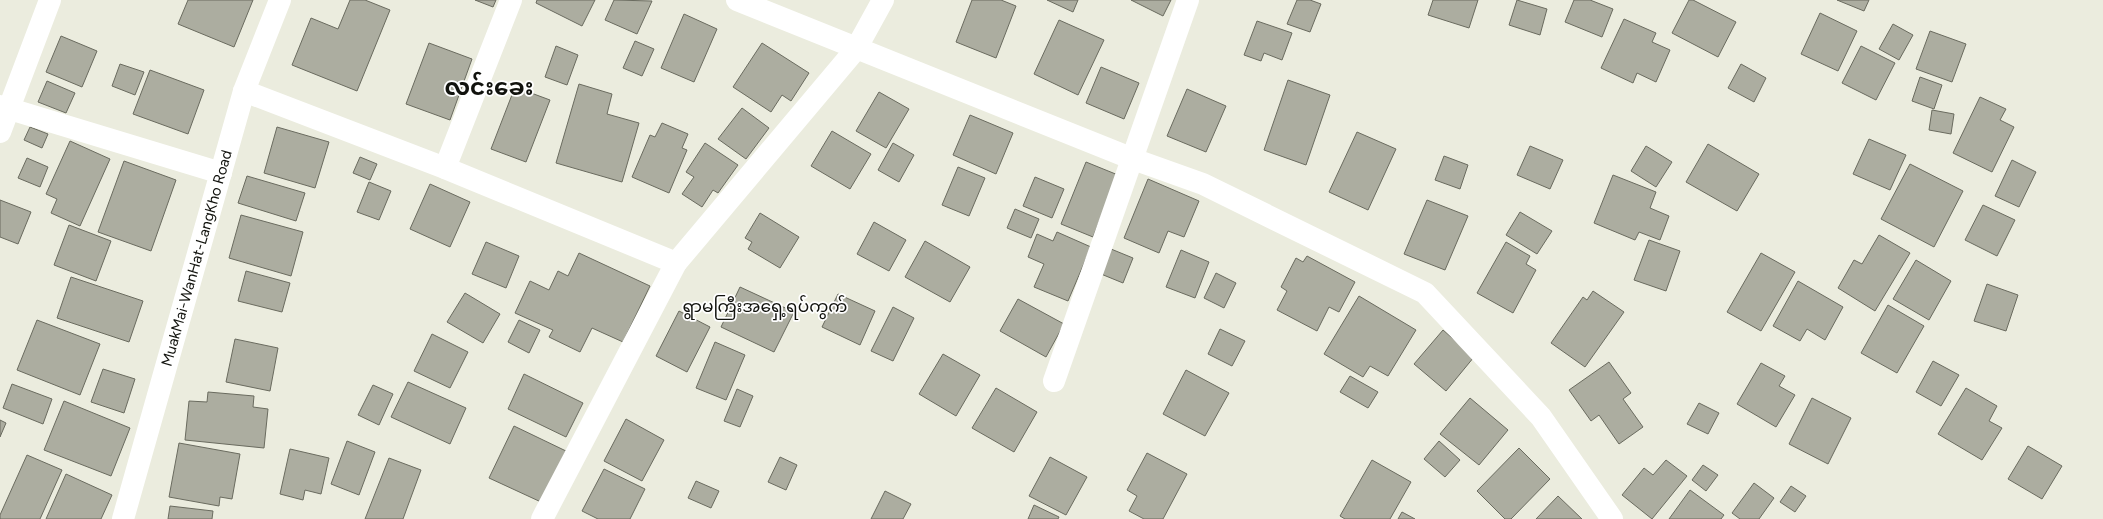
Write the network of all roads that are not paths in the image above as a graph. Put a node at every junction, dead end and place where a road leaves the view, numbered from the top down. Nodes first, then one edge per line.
1 (50, 0) edge
2 (280, 0) edge
3 (511, 0) edge
4 (737, 0) edge
5 (883, 0) edge
6 (1188, 0) edge
7 (856, 49) junction
8 (244, 91) junction
9 (4, 108) edge
10 (0, 132) edge
11 (1132, 159) junction
12 (446, 168) junction
13 (221, 173) junction
14 (676, 263) junction
15 (1054, 381) dead end
16 (123, 519) edge
17 (542, 519) edge
18 (1612, 519) edge

1 - 9 street
2 - 8 street, MuakMai-WanHat-LangKho Road
3 - 12 street
4 - 7 street
5 - 7 street
6 - 11 street
7 - 11 street
7 - 14 street
8 - 12 street
8 - 13 street, MuakMai-WanHat-LangKho Road
9 - 10 street
9 - 13 street
11 - 15 street
11 - 18 street
12 - 14 street
13 - 16 street, MuakMai-WanHat-LangKho Road
14 - 17 street

